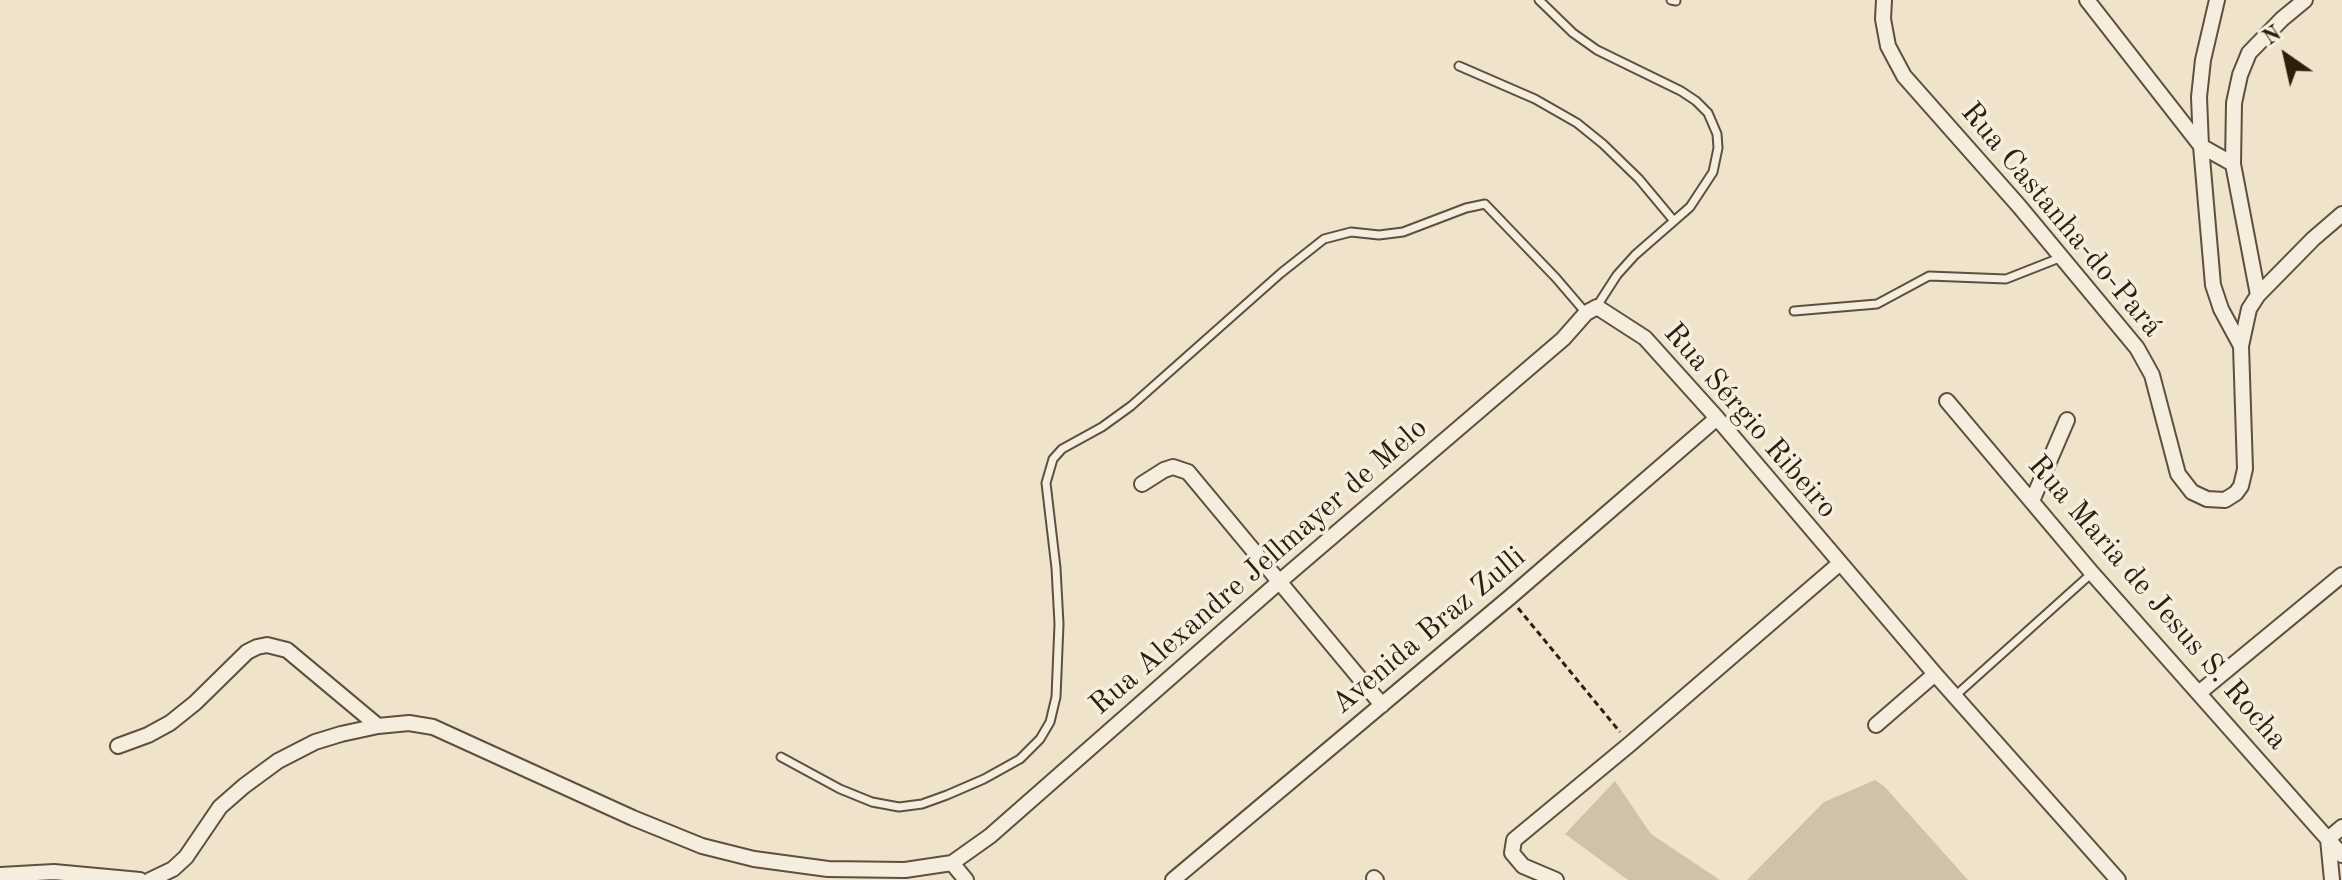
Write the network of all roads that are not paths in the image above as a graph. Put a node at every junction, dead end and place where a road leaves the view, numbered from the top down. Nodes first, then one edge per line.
1 (1539, 0) edge
2 (1884, 0) edge
3 (2087, 0) edge
4 (2217, 0) edge
5 (2305, 0) edge
6 (1459, 66) dead end
7 (2201, 146) junction
8 (2233, 164) junction
9 (2342, 214) edge
10 (1674, 221) junction
11 (2062, 257) junction
12 (2258, 295) junction
13 (1591, 310) junction
14 (1794, 311) dead end
15 (2241, 346) junction
16 (1947, 401) dead end
17 (1717, 418) junction
18 (2067, 420) dead end
19 (1142, 484) dead end
20 (2032, 501) junction
21 (1839, 564) junction
22 (2092, 573) junction
23 (2342, 575) edge
24 (1279, 582) junction
25 (1935, 674) junction
26 (2200, 692) junction
27 (1955, 696) junction
28 (1382, 705) junction
29 (1876, 725) dead end
30 (378, 726) junction
31 (118, 746) dead end
32 (781, 757) dead end
33 (2342, 827) edge
34 (2328, 839) junction
35 (2342, 855) edge
36 (952, 863) junction
37 (0, 875) edge
38 (54, 876) edge
39 (140, 880) edge
40 (150, 880) edge
41 (966, 880) edge
42 (1173, 880) edge
43 (1556, 880) edge
44 (2118, 880) edge
45 (2332, 880) edge

1 - 10 lane
2 - 11 street, Rua Castanha-do-Pará
3 - 7 street
4 - 7 street
5 - 8 street
6 - 10 lane
7 - 8 street
7 - 15 street
8 - 12 street
9 - 12 street
10 - 13 lane
11 - 14 lane
11 - 15 street, Rua Castanha-do-Pará
12 - 15 street
13 - 17 street, Rua Sérgio Ribeiro
13 - 24 street, Rua Alexandre Jellmayer de Melo
13 - 32 lane
16 - 20 street, Rua Maria de Jesus S. Rocha
17 - 21 street, Rua Sérgio Ribeiro
17 - 28 street, Avenida Braz Zulli
18 - 20 street
19 - 24 street
20 - 22 street, Rua Maria de Jesus S. Rocha
21 - 25 street, Rua Sérgio Ribeiro
21 - 43 street
22 - 26 street, Rua Maria de Jesus S. Rocha
22 - 27 lane
23 - 26 street
24 - 28 street
24 - 36 street, Rua Alexandre Jellmayer de Melo
25 - 27 street, Rua Sérgio Ribeiro
25 - 29 street
26 - 34 street, Rua Maria de Jesus S. Rocha
27 - 44 street, Rua Sérgio Ribeiro
28 - 42 street, Avenida Braz Zulli
30 - 31 street
30 - 36 street
30 - 40 street
33 - 34 street
34 - 35 street, Rua Maria de Jesus S. Rocha
34 - 45 street
36 - 41 street
37 - 38 street
38 - 39 street

